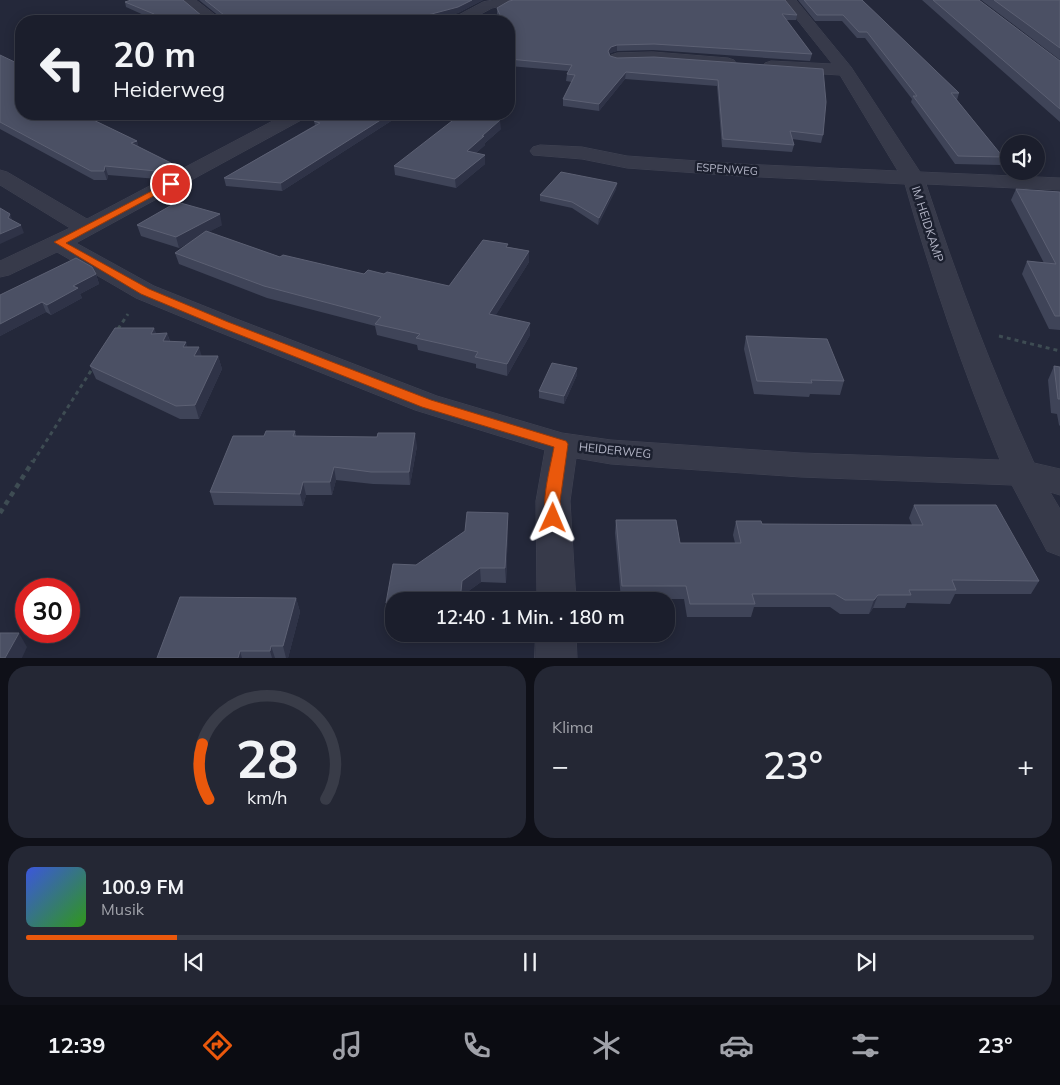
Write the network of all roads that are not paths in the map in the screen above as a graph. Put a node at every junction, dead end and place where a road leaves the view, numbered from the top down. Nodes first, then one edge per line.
1 (188, 0) edge
2 (514, 0) edge
3 (789, 0) edge
4 (482, 3) edge
5 (205, 15) edge
6 (466, 15) edge
7 (617, 58) edge
8 (740, 64) edge
9 (760, 65) edge
10 (845, 70) junction
11 (288, 120) edge
12 (540, 151) dead end
13 (0, 176) edge
14 (914, 179) junction
15 (1060, 184) edge
16 (87, 229) junction
17 (59, 242) junction
18 (0, 270) edge
19 (562, 444) junction
20 (1022, 473) junction
21 (1060, 482) edge
22 (1060, 541) edge
23 (556, 592) edge
24 (556, 642) edge
25 (556, 658) edge

1 - 5 street
2 - 4 street
3 - 10 street, IM HEIDKAMP
4 - 6 street
7 - 8 street
9 - 10 street
10 - 14 street, IM HEIDKAMP
11 - 16 street
12 - 14 street, ESPENWEG
13 - 16 street
14 - 15 street, ESPENWEG
14 - 20 street, IM HEIDKAMP
16 - 17 street
17 - 18 street
17 - 19 street, HEIDERWEG
19 - 20 street, HEIDERWEG
19 - 23 street
20 - 21 street, HEIDERWEG
20 - 22 street, IM HEIDKAMP
24 - 25 street

